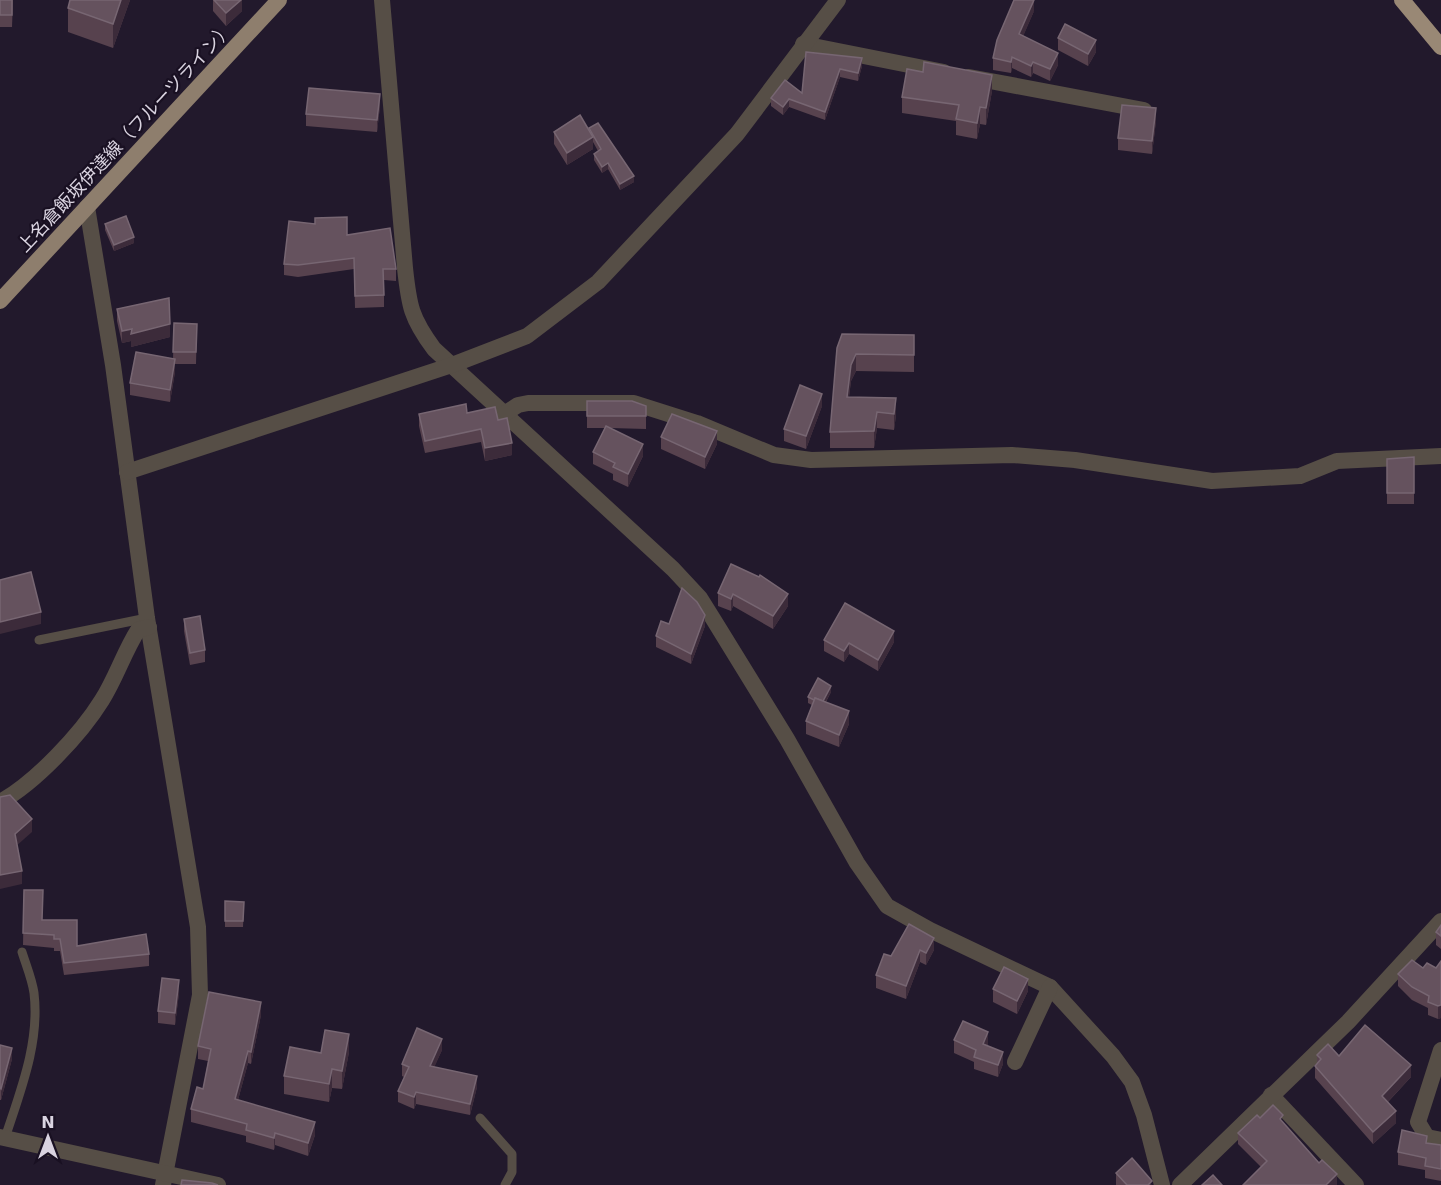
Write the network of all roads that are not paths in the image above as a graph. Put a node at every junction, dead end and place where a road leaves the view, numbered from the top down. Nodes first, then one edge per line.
1 (279, 0) edge
2 (382, 0) edge
3 (838, 0) edge
4 (1402, 0) edge
5 (803, 44) junction
6 (1441, 47) edge
7 (1150, 111) edge
8 (87, 207) junction
9 (0, 301) edge
10 (452, 365) junction
11 (504, 414) junction
12 (1441, 456) edge
13 (127, 471) junction
14 (148, 622) junction
15 (39, 640) dead end
16 (0, 802) edge
17 (1441, 921) edge
18 (22, 952) dead end
19 (1050, 987) junction
20 (1441, 1050) edge
21 (1016, 1062) dead end
22 (1270, 1095) junction
23 (480, 1118) dead end
24 (2, 1138) edge
25 (1441, 1140) edge
26 (163, 1179) edge
27 (218, 1185) edge
28 (505, 1185) edge
29 (1162, 1185) edge
30 (1180, 1185) edge
31 (1356, 1185) edge

1 - 8 main road, 上名倉飯坂伊達線（フルーツライン）
2 - 10 street
3 - 5 street
4 - 6 highway
5 - 7 street
5 - 10 street
8 - 9 main road, 上名倉飯坂伊達線（フルーツライン）
8 - 13 street
10 - 11 street
10 - 13 street
11 - 12 street
11 - 19 street
13 - 14 street
14 - 15 lane
14 - 16 street
14 - 26 street
17 - 22 street
18 - 24 lane
19 - 21 street
19 - 29 street
20 - 25 street
22 - 30 street
22 - 31 street
23 - 28 lane
24 - 26 street
26 - 27 street

